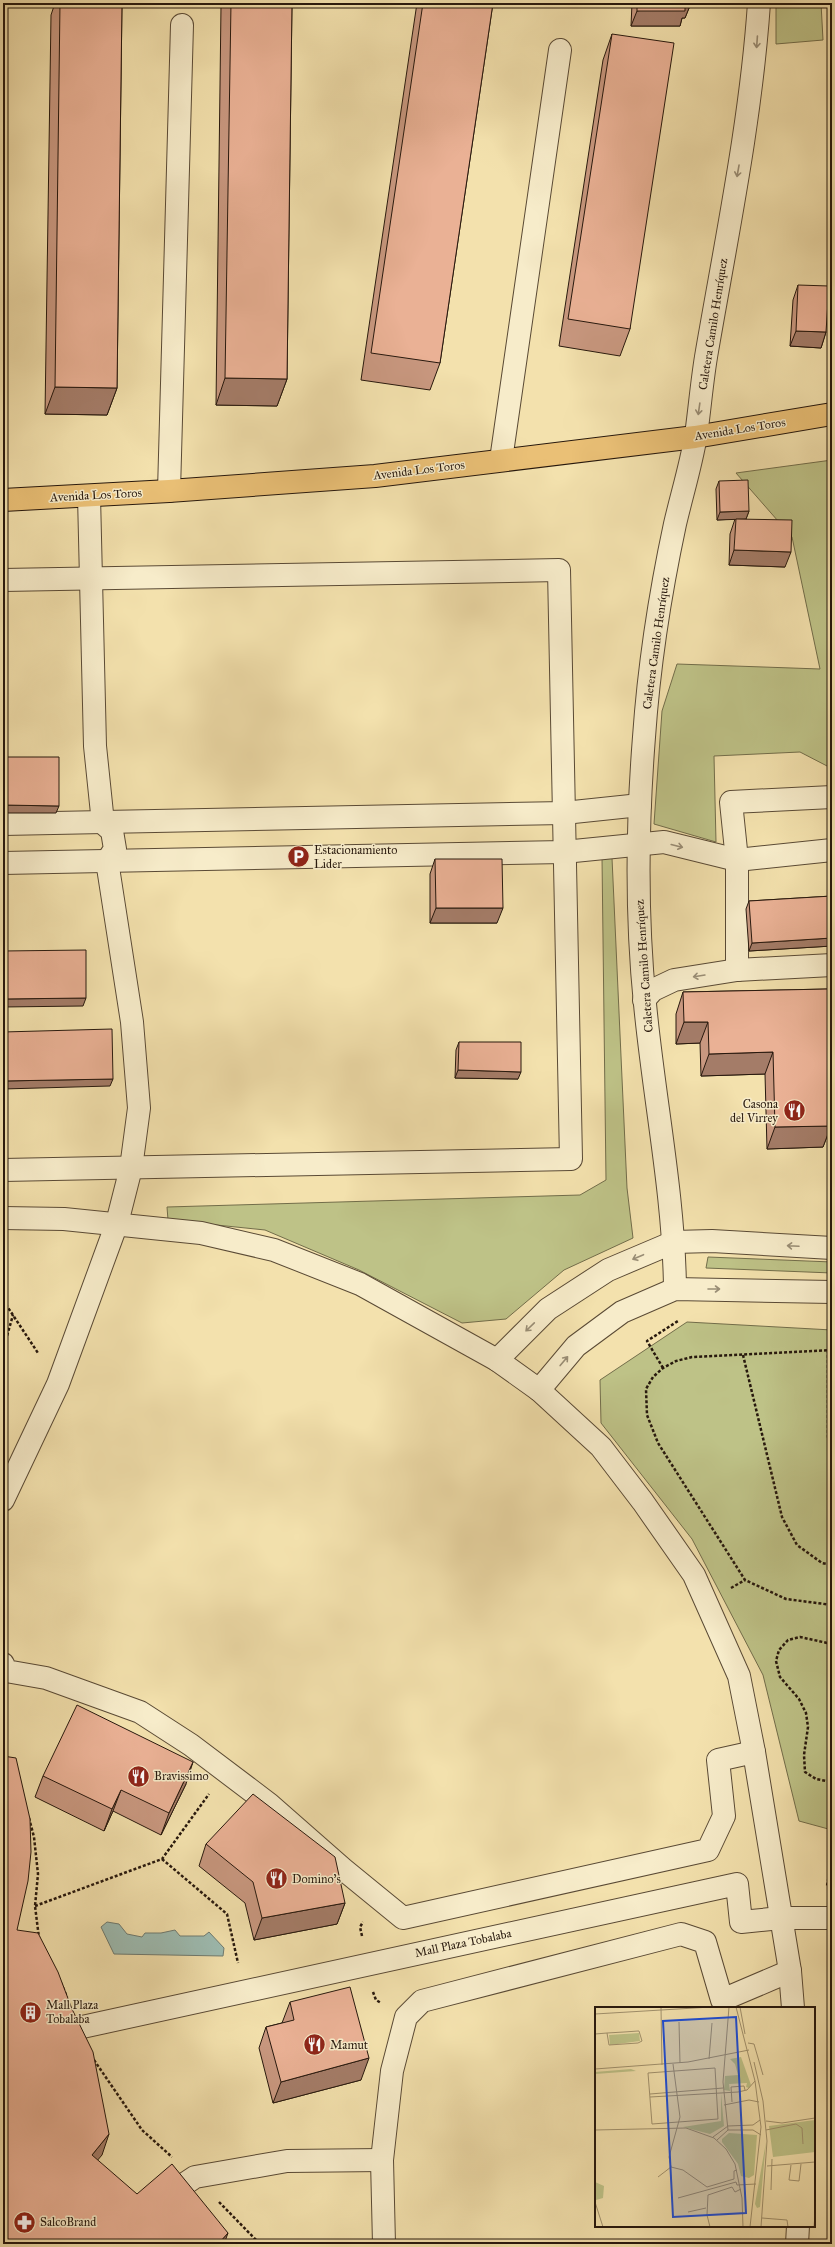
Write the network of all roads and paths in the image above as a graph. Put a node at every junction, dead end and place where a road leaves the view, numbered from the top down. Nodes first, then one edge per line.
1 (759, 3) edge
2 (182, 25) dead end
3 (560, 50) dead end
4 (832, 414) edge
5 (695, 437) junction
6 (501, 460) junction
7 (169, 491) junction
8 (89, 496) junction
9 (3, 500) edge
10 (92, 578) junction
11 (3, 580) edge
12 (832, 797) edge
13 (640, 805) junction
14 (564, 813) junction
15 (103, 823) junction
16 (3, 824) edge
17 (638, 846) junction
18 (832, 850) edge
19 (564, 852) junction
20 (737, 860) junction
21 (107, 861) junction
22 (3, 863) edge
23 (832, 965) edge
24 (737, 970) junction
25 (644, 1000) junction
26 (131, 1168) junction
27 (3, 1170) edge
28 (3, 1218) edge
29 (117, 1223) junction
30 (674, 1242) junction
31 (832, 1248) edge
32 (675, 1289) junction
33 (832, 1292) edge
34 (3, 1300) edge
35 (13, 1315) junction
36 (681, 1320) dead end
37 (3, 1350) edge
38 (830, 1350) edge
39 (743, 1355) junction
40 (497, 1360) junction
41 (662, 1368) junction
42 (58, 1384) junction
43 (539, 1390) junction
44 (832, 1452) edge
45 (3, 1500) edge
46 (832, 1565) edge
47 (832, 1605) edge
48 (832, 1644) edge
49 (4, 1670) edge
50 (754, 1752) junction
51 (226, 1772) junction
52 (832, 1782) edge
53 (832, 1858) edge
54 (162, 1859) junction
55 (832, 1886) edge
56 (35, 1906) dead end
57 (780, 1918) junction
58 (832, 1918) edge
59 (790, 1971) junction
60 (245, 1991) junction
61 (793, 2007) edge
62 (64, 2031) edge
63 (382, 2160) junction
64 (171, 2194) edge
65 (798, 2227) edge
66 (384, 2244) edge
67 (797, 2244) edge

1 -> 5 street, Caletera Camilo Henríquez
2 - 7 street
3 - 6 street
4 - 5 main road, Avenida Los Toros
5 - 6 main road, Avenida Los Toros
5 - 13 street, Caletera Camilo Henríquez
6 - 7 main road, Avenida Los Toros
7 - 8 main road, Avenida Los Toros
8 - 9 main road, Avenida Los Toros
8 - 10 street
10 - 11 street
10 - 14 street
10 - 15 street
12 - 20 street
13 - 14 street
13 - 17 street, Caletera Camilo Henríquez
14 - 15 street
14 - 19 street
15 - 16 street
15 - 21 street
17 - 19 street
17 -> 20 street
17 - 25 street, Caletera Camilo Henríquez
18 - 20 street
19 - 21 street
19 - 26 street
20 - 24 street
21 - 22 street
21 - 26 street
23 - 24 street
24 -> 25 street
25 - 30 street, Caletera Camilo Henríquez
26 - 27 street
26 - 29 street
28 - 29 street
29 - 40 street
29 - 42 street
31 -> 30 street
30 - 32 street, Caletera Camilo Henríquez
30 -> 40 street
32 -> 33 street
43 -> 32 street
34 - 35 path
35 - 37 path
35 - 42 path
36 - 41 path
38 - 39 path
38 - 44 path
39 - 41 path
39 - 46 path
40 - 43 street
41 - 47 path
42 - 45 street
43 - 50 street
48 - 52 path
49 - 51 street
50 - 51 street
50 - 57 street
51 - 54 path
53 - 55 path
54 - 56 path
54 - 60 path
57 - 58 street, Mall Plaza Tobalaba
57 - 59 street
57 - 60 street, Mall Plaza Tobalaba
59 - 61 street
59 - 63 street
60 - 62 street, Mall Plaza Tobalaba
63 - 64 street
63 - 66 street
65 - 67 street

